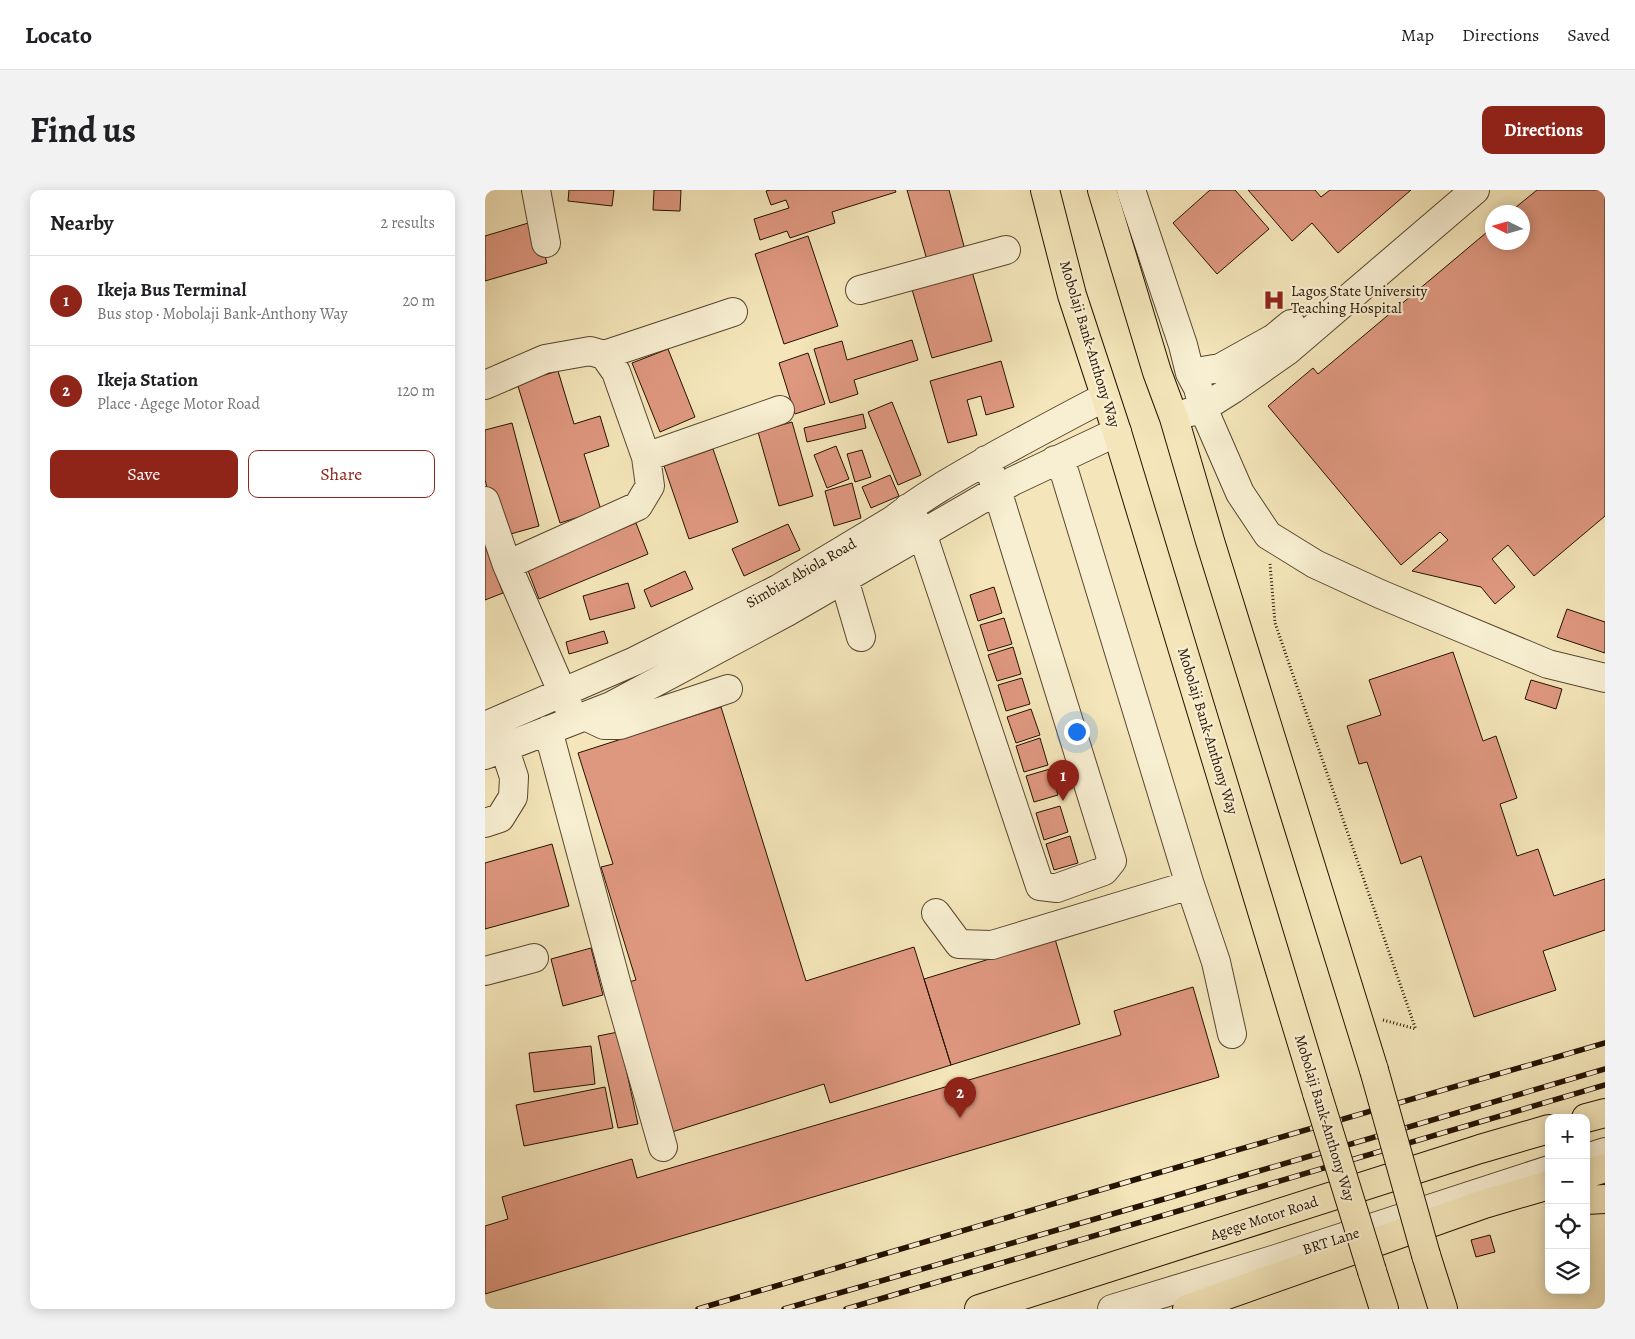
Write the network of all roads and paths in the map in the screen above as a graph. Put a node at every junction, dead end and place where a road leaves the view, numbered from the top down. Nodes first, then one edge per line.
1 (536, 190) edge
2 (1045, 190) edge
3 (1102, 190) edge
4 (1131, 190) edge
5 (1451, 190) edge
6 (1475, 190) edge
7 (546, 243) dead end
8 (1006, 250) dead end
9 (860, 290) dead end
10 (733, 312) dead end
11 (604, 355) junction
12 (1190, 373) junction
13 (485, 385) edge
14 (1105, 396) junction
15 (1203, 408) junction
16 (780, 410) dead end
17 (1174, 418) junction
18 (1117, 432) junction
19 (646, 457) junction
20 (987, 460) junction
21 (1055, 460) junction
22 (997, 490) junction
23 (485, 501) edge
24 (908, 508) junction
25 (922, 533) junction
26 (1268, 534) junction
27 (507, 565) junction
28 (845, 578) junction
29 (861, 637) dead end
30 (1605, 678) edge
31 (728, 689) dead end
32 (561, 693) junction
33 (580, 718) junction
34 (485, 726) edge
35 (548, 730) junction
36 (494, 751) edge
37 (485, 823) edge
38 (1190, 885) junction
39 (937, 913) dead end
40 (534, 958) dead end
41 (485, 971) edge
42 (1416, 1030) dead end
43 (1232, 1034) dead end
44 (1605, 1113) edge
45 (1590, 1117) edge
46 (1545, 1130) edge
47 (663, 1147) dead end
48 (1605, 1152) edge
49 (1590, 1157) edge
50 (1605, 1168) edge
51 (1545, 1171) edge
52 (1590, 1173) edge
53 (1545, 1186) edge
54 (1605, 1199) edge
55 (1590, 1200) edge
56 (1545, 1202) edge
57 (1484, 1204) junction
58 (979, 1309) edge
59 (1112, 1309) edge
60 (1187, 1309) edge
61 (1384, 1309) edge
62 (1443, 1309) edge

1 - 7 street
2 - 14 main road, Mobolaji Bank-Anthony Way
3 - 17 main road
4 - 12 street
5 - 12 street
6 - 15 street
8 - 9 street
10 - 11 street
11 - 13 street
11 - 19 street
12 - 15 street
14 - 18 main road, Mobolaji Bank-Anthony Way
14 - 20 street, Simbiat Abiola Road
15 - 17 street
15 - 26 street
16 - 19 street
17 - 62 main road, bridge
18 - 21 street
18 - 61 main road, Mobolaji Bank-Anthony Way, bridge
19 - 27 street
20 - 22 street
20 - 24 street, Simbiat Abiola Road
21 - 22 street
21 - 38 street
22 - 25 street
22 - 25 street
23 - 27 street
24 - 25 street
24 - 32 street, Simbiat Abiola Road
25 - 28 street
26 - 30 street
26 - 42 path
27 - 32 street
28 - 29 street
28 - 33 street
31 - 33 street
32 - 33 street
32 - 34 street, Simbiat Abiola Road
33 - 35 street
35 - 36 street
35 - 47 street
36 - 37 street
38 - 39 street
38 - 43 street
40 - 41 street
44 - 45 main road
46 - 58 main road, Agege Motor Road
48 - 49 street
50 - 52 main road
51 - 59 street, BRT Lane
53 - 57 main road
54 - 55 main road
56 - 57 main road
57 - 60 main road

